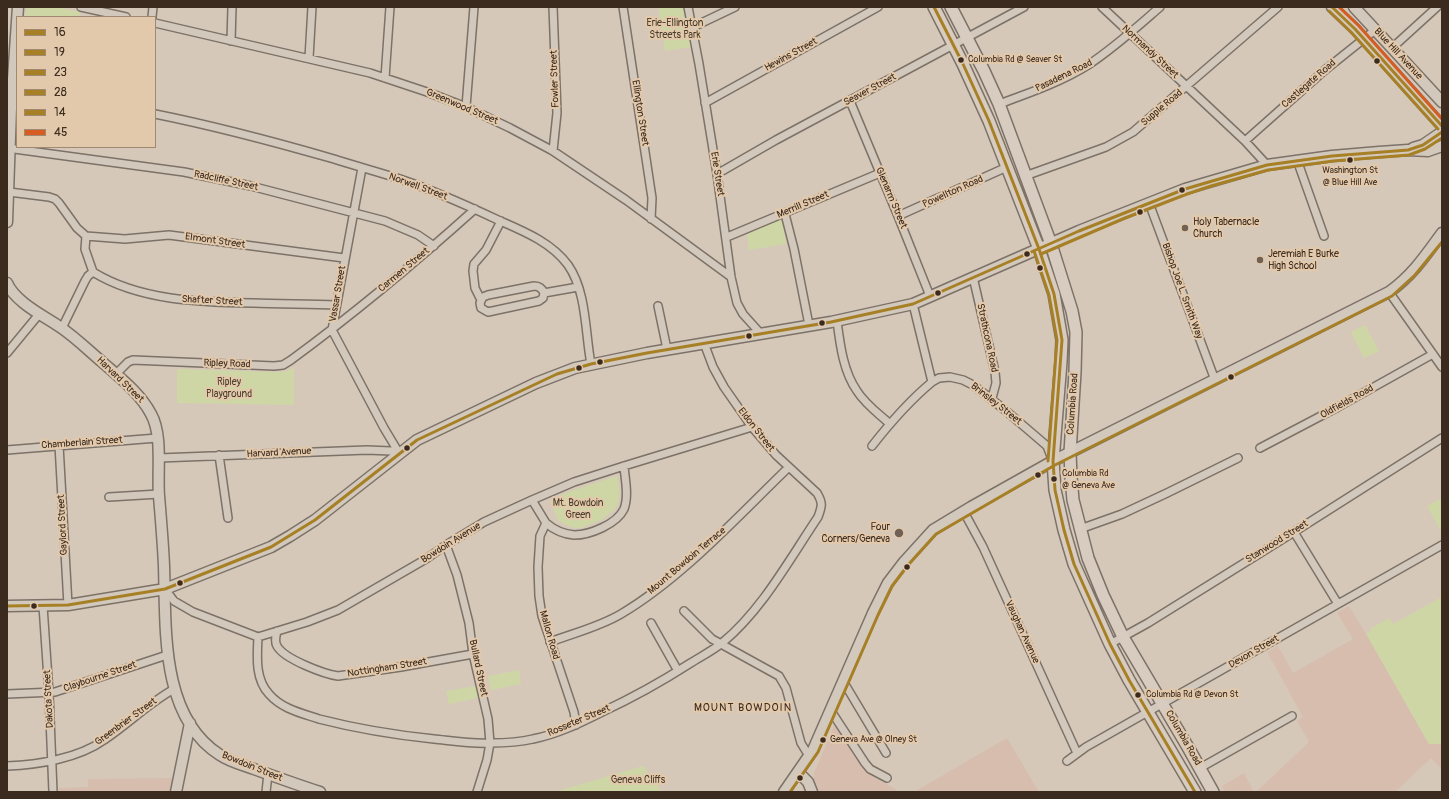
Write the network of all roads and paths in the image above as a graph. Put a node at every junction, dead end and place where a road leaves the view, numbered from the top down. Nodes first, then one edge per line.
1 (81, 7) edge
2 (232, 7) edge
3 (312, 7) edge
4 (390, 7) edge
5 (474, 7) edge
6 (553, 7) edge
7 (623, 7) edge
8 (688, 7) edge
9 (735, 7) edge
10 (878, 7) edge
11 (934, 7) edge
12 (951, 7) edge
13 (1024, 7) edge
14 (1102, 7) edge
15 (1160, 7) edge
16 (1278, 7) edge
17 (1332, 7) edge
18 (1354, 7) edge
19 (1437, 7) edge
20 (122, 16) edge
21 (156, 24) edge
22 (693, 27) junction
23 (1375, 30) junction
24 (1130, 33) junction
25 (16, 34) edge
26 (968, 37) junction
27 (1364, 39) junction
28 (231, 41) junction
29 (953, 46) junction
30 (1392, 48) junction
31 (309, 58) junction
32 (385, 78) junction
33 (12, 83) edge
34 (1187, 87) junction
35 (850, 101) junction
36 (1442, 102) edge
37 (704, 103) junction
38 (999, 104) junction
39 (466, 107) junction
40 (156, 114) edge
41 (1442, 126) edge
42 (1442, 132) edge
43 (1245, 141) junction
44 (1442, 146) edge
45 (9, 148) edge
46 (1408, 150) junction
47 (553, 151) junction
48 (1297, 160) junction
49 (1267, 164) junction
50 (1007, 167) junction
51 (362, 168) junction
52 (880, 173) junction
53 (717, 174) junction
54 (1025, 176) junction
55 (8, 192) junction
56 (1150, 203) junction
57 (475, 209) junction
58 (353, 212) junction
59 (7, 214) edge
60 (785, 214) junction
61 (898, 216) junction
62 (651, 219) junction
63 (7, 222) edge
64 (501, 222) junction
65 (1442, 233) edge
66 (86, 236) junction
67 (1324, 236) dead end
68 (727, 237) junction
69 (1052, 244) junction
70 (434, 246) junction
71 (1039, 249) junction
72 (344, 258) junction
73 (93, 272) junction
74 (731, 277) junction
75 (973, 277) junction
76 (8, 286) edge
77 (578, 288) junction
78 (1389, 292) junction
79 (544, 293) junction
80 (930, 296) junction
81 (481, 300) junction
82 (913, 304) junction
83 (336, 305) junction
84 (658, 306) dead end
85 (40, 313) junction
86 (837, 321) junction
87 (808, 325) junction
88 (62, 328) junction
89 (332, 330) junction
90 (761, 334) junction
91 (704, 343) junction
92 (667, 349) junction
93 (7, 353) edge
94 (1433, 354) junction
95 (590, 364) junction
96 (1442, 367) edge
97 (116, 374) junction
98 (1215, 380) junction
99 (932, 382) junction
100 (992, 398) junction
101 (890, 424) junction
102 (752, 427) junction
103 (157, 438) junction
104 (1442, 438) edge
105 (59, 445) junction
106 (872, 446) dead end
107 (1260, 448) dead end
108 (7, 450) edge
109 (1070, 452) junction
110 (399, 453) junction
111 (219, 455) junction
112 (159, 458) junction
113 (1238, 458) dead end
114 (1053, 461) junction
115 (624, 466) junction
116 (788, 468) junction
117 (159, 494) junction
118 (109, 497) dead end
119 (532, 500) junction
120 (822, 506) joint
121 (964, 512) junction
122 (228, 518) dead end
123 (546, 523) junction
124 (1080, 529) junction
125 (1294, 532) junction
126 (446, 545) junction
127 (1442, 545) edge
128 (164, 589) junction
129 (1338, 604) junction
130 (68, 605) junction
131 (7, 606) edge
132 (44, 606) junction
133 (684, 611) dead end
134 (651, 623) dead end
135 (277, 631) junction
136 (258, 637) junction
137 (1123, 637) junction
138 (550, 642) junction
139 (721, 643) junction
140 (1110, 644) junction
141 (473, 654) junction
142 (167, 655) junction
143 (678, 671) junction
144 (843, 681) junction
145 (174, 689) junction
146 (50, 693) junction
147 (7, 694) edge
148 (1162, 703) junction
149 (831, 711) junction
150 (1148, 711) junction
151 (1292, 716) dead end
152 (190, 723) junction
153 (576, 725) junction
154 (490, 743) junction
155 (886, 753) dead end
156 (1077, 753) junction
157 (809, 756) junction
158 (52, 760) junction
159 (1067, 761) dead end
160 (7, 766) edge
161 (1200, 768) junction
162 (798, 772) junction
163 (268, 774) junction
164 (887, 778) dead end
165 (53, 792) edge
166 (176, 792) edge
167 (266, 792) edge
168 (320, 792) edge
169 (477, 792) edge
170 (784, 792) edge
171 (812, 792) edge
172 (1195, 792) edge
173 (1213, 792) edge

1 - 20 street
2 - 28 street
3 - 31 street
4 - 32 street
5 - 39 street
6 - 47 street, Fowler Street
7 - 62 street, Ellington Street
8 - 22 street, Erie Street
9 - 22 street
10 - 37 street, Hewins Street
11 - 29 main road, Columbia Road
12 - 26 main road, Columbia Road
13 - 26 street, Seaver Street
14 - 24 street, Normandy Street
15 - 24 street, Pasadena Road
16 - 34 street, Supple Road
17 - 27 main road, Blue Hill Avenue
18 - 23 main road, Blue Hill Avenue
19 - 30 street
21 - 28 street, Greenwood Street
22 - 37 street, Erie Street
23 - 27 street, Castlegate Road
23 - 30 main road, Blue Hill Avenue
24 - 34 street, Normandy Street
24 - 38 street, Pasadena Road
25 - 33 main road
26 - 29 street, Seaver Street
26 - 38 main road, Columbia Road
27 - 41 main road, Blue Hill Avenue
27 - 43 street, Castlegate Road
28 - 31 street, Greenwood Street
29 - 35 street, Seaver Street
29 - 50 main road, Columbia Road
30 - 36 main road, Blue Hill Avenue
31 - 32 street, Greenwood Street
32 - 39 street, Greenwood Street
33 - 45 main road
34 - 43 street, Normandy Street
34 - 54 street, Supple Road
35 - 52 street, Glenarm Street
35 - 53 street, Seaver Street
37 - 53 street, Erie Street
38 - 54 main road, Columbia Road
39 - 47 street, Greenwood Street
40 - 51 street, Norwell Street
42 - 46 main road
43 - 49 street, Normandy Street
44 - 46 main road
45 - 55 main road
45 - 58 street, Radcliffe Street
46 - 48 main road
47 - 62 street, Greenwood Street
48 - 49 main road
48 - 67 street
49 - 56 main road
50 - 61 street, Powellton Road
50 - 71 main road, Columbia Road
51 - 57 street, Norwell Street
51 - 58 street, Vassar Street
52 - 60 street, Merrill Street
52 - 61 street, Glenarm Street
53 - 68 street, Erie Street
54 - 69 main road, Columbia Road
55 - 59 main road
55 - 66 street
56 - 69 main road
56 - 98 street, Bishop Joe L. Smith Way
57 - 64 street, Norwell Street
57 - 70 street, Carmen Street
58 - 70 street, Radcliffe Street
58 - 72 street, Vassar Street
59 - 63 main road
60 - 68 street, Merrill Street
60 - 87 street
61 - 80 street, Glenarm Street
62 - 74 street, Greenwood Street
64 - 77 street, Norwell Street
64 - 81 street
65 - 78 main road
66 - 72 street, Elmont Street
66 - 73 street
68 - 74 street, Erie Street
69 - 71 main road
69 - 109 main road, Columbia Road
70 - 89 street, Carmen Street
71 - 75 main road
71 - 114 main road, Columbia Road
72 - 83 street, Vassar Street
73 - 83 street, Shafter Street
73 - 88 street
74 - 90 street, Erie Street
75 - 80 main road
75 - 100 street, Strathcona Road
76 - 85 main road, Harvard Street
77 - 79 street
77 - 95 street, Norwell Street
78 - 94 street
78 - 98 main road
79 - 81 street
79 - 81 street
80 - 82 main road
82 - 86 main road
82 - 99 street
83 - 89 street, Vassar Street
84 - 92 street
85 - 88 main road, Harvard Street
85 - 93 street
86 - 87 main road
86 - 101 street
87 - 90 main road
88 - 97 main road, Harvard Street
89 - 97 street, Ripley Road
89 - 110 street, Vassar Street
90 - 91 main road
91 - 92 main road
91 - 102 street, Eldon Street
92 - 95 main road
94 - 96 street
94 - 107 street, Oldfields Road
95 - 110 main road
97 - 103 main road, Harvard Street
98 - 109 main road
99 - 100 street, Brinsley Street
99 - 101 street
100 - 114 street, Brinsley Street
101 - 106 street
102 - 115 street, Bowdoin Avenue
102 - 116 street, Eldon Street
103 - 105 street, Chamberlain Street
103 - 112 main road, Harvard Street
104 - 125 street, Stanwood Street
105 - 108 street, Chamberlain Street
105 - 130 street, Gaylord Street
109 - 114 main road
109 - 124 main road, Columbia Road
110 - 111 street, Harvard Avenue
110 - 128 main road
111 - 112 street, Harvard Avenue
111 - 122 street
112 - 117 main road, Harvard Street
113 - 124 street
114 - 121 main road
114 - 140 main road, Columbia Road
115 - 119 street, Bowdoin Avenue
115 - 123 street
116 - 120 street, Eldon Street
116 - 138 street, Mount Bowdoin Terrace
117 - 118 street
117 - 128 main road, Harvard Street
119 - 123 street
119 - 126 street, Bowdoin Avenue
120 - 139 street, Rosseter Street
121 - 144 main road
121 - 156 street, Vaughan Avenue
123 - 138 street, Mallon Road
124 - 137 main road, Columbia Road
125 - 129 street
125 - 137 street, Stanwood Street
126 - 135 street, Bowdoin Avenue
126 - 141 street, Bullard Street
127 - 129 street, Devon Street
128 - 130 main road
128 - 136 street
128 - 142 main road, Bowdoin Street
129 - 148 street, Devon Street
130 - 132 main road
131 - 132 main road
132 - 146 street, Dakota Street
133 - 139 street
134 - 143 street
135 - 136 street, Bowdoin Avenue
135 - 141 street, Nottingham Street
136 - 154 street, Rosseter Street
137 - 140 street, Stanwood Street
137 - 148 main road, Columbia Road
138 - 153 street, Mallon Road
139 - 143 street, Rosseter Street
139 - 157 street
140 - 150 main road, Columbia Road
141 - 154 street, Bullard Street
142 - 145 main road, Bowdoin Street
142 - 146 street, Claybourne Street
143 - 153 street, Rosseter Street
144 - 149 main road
144 - 155 street
145 - 152 main road, Bowdoin Street
145 - 158 street, Greenbrier Street
146 - 147 street, Claybourne Street
146 - 158 street, Dakota Street
148 - 150 street, Devon Street
148 - 161 main road, Columbia Road
149 - 157 main road
149 - 164 street
150 - 156 street, Devon Street
150 - 172 main road, Columbia Road
151 - 161 street
152 - 163 main road, Bowdoin Street
152 - 166 main road
153 - 154 street, Rosseter Street
154 - 169 street, Bullard Street
156 - 159 street, Devon Street
157 - 162 main road
158 - 160 street, Greenbrier Street
158 - 165 street, Dakota Street
161 - 173 main road, Columbia Road
162 - 170 main road
162 - 171 main road
163 - 167 street
163 - 168 main road, Bowdoin Street

